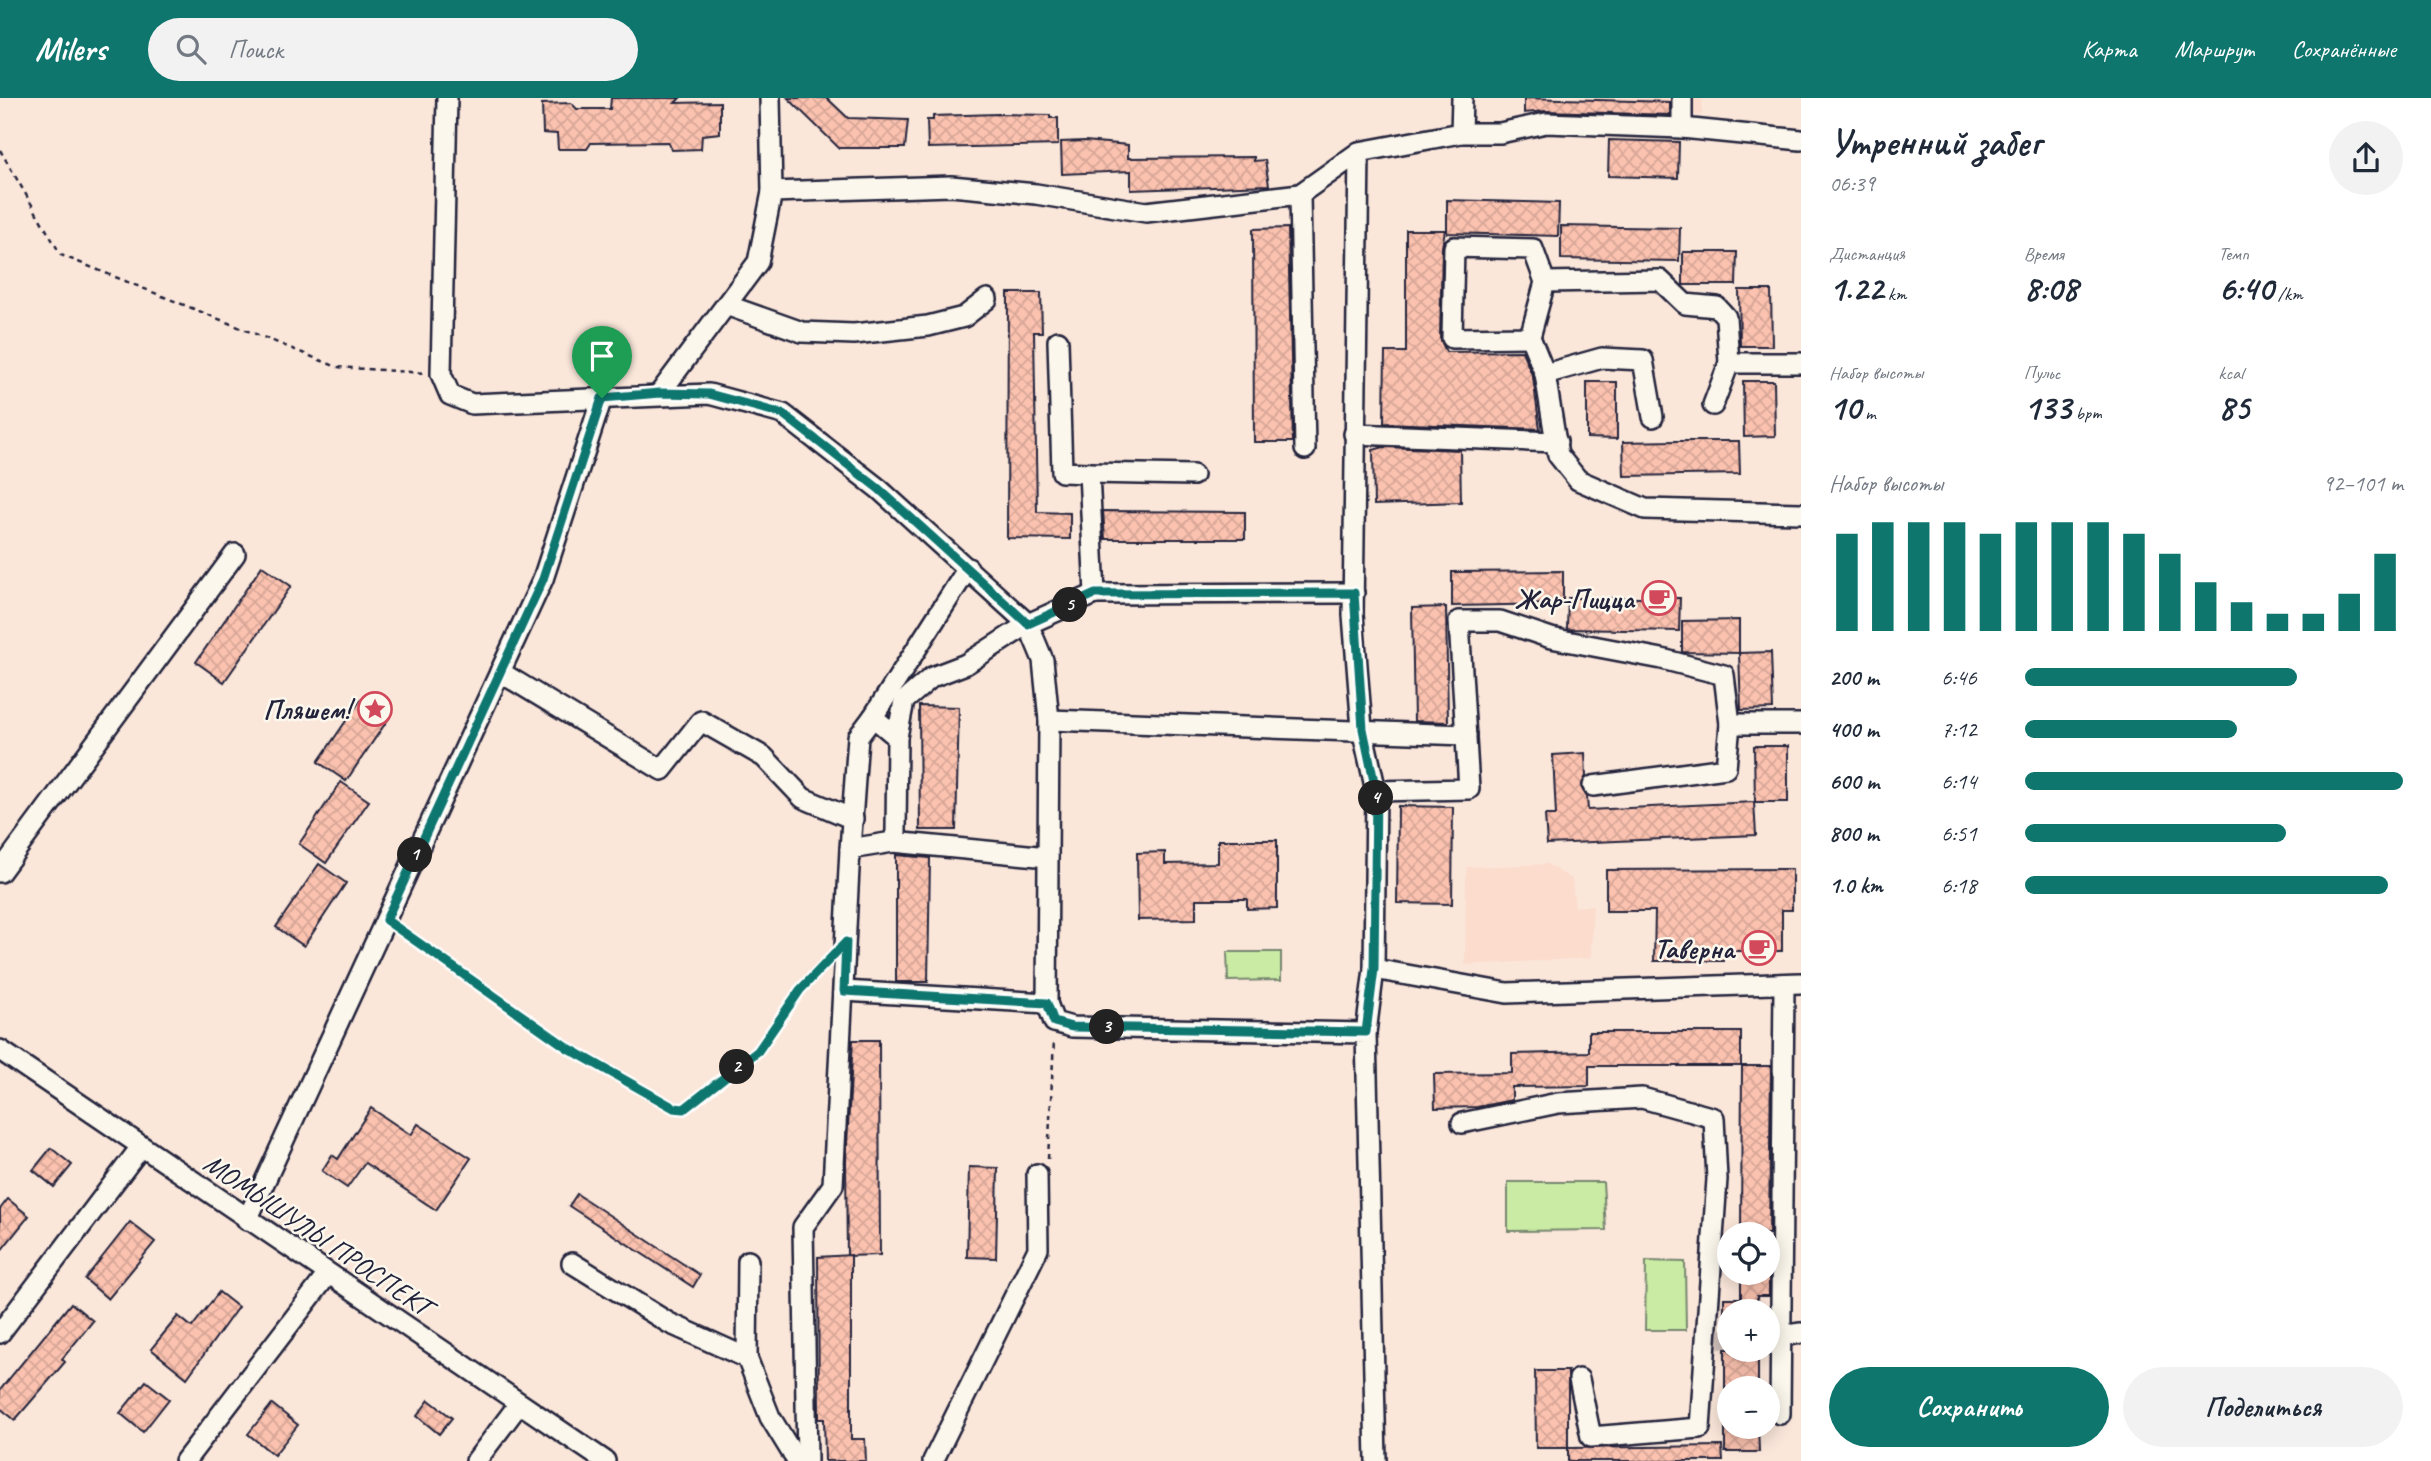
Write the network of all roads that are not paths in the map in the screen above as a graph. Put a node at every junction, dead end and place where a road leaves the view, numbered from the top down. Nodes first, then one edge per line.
1 (447, 98) edge
2 (770, 98) edge
3 (1462, 98) edge
4 (1682, 98) edge
5 (1682, 128) junction
6 (1461, 133) junction
7 (1801, 140) edge
8 (1359, 152) junction
9 (772, 192) junction
10 (1300, 194) junction
11 (1545, 282) junction
12 (987, 299) dead end
13 (726, 305) junction
14 (1530, 337) junction
15 (1058, 341) dead end
16 (1729, 363) junction
17 (1801, 363) edge
18 (1545, 374) junction
19 (660, 393) junction
20 (602, 398) junction
21 (1713, 405) dead end
22 (1653, 417) dead end
23 (1354, 434) junction
24 (1556, 442) junction
25 (1305, 449) dead end
26 (1089, 473) junction
27 (1193, 475) dead end
28 (1801, 513) edge
29 (234, 554) dead end
30 (968, 568) junction
31 (1354, 593) junction
32 (1095, 594) junction
33 (1028, 624) junction
34 (500, 672) junction
35 (873, 717) junction
36 (1049, 720) junction
37 (1730, 724) junction
38 (1801, 724) edge
39 (1363, 729) junction
40 (1466, 735) junction
41 (897, 737) junction
42 (1593, 786) dead end
43 (1376, 791) junction
44 (852, 819) junction
45 (892, 842) junction
46 (850, 849) junction
47 (1048, 857) junction
48 (0, 872) edge
49 (1374, 969) junction
50 (1792, 984) edge
51 (844, 991) junction
52 (1047, 1003) junction
53 (1366, 1032) junction
54 (0, 1050) edge
55 (1462, 1123) dead end
56 (141, 1147) junction
57 (1037, 1174) road end
58 (247, 1220) junction
59 (748, 1261) dead end
60 (572, 1263) dead end
61 (328, 1275) junction
62 (0, 1333) edge
63 (1801, 1334) edge
64 (1780, 1336) joint
65 (747, 1358) junction
66 (1579, 1379) dead end
67 (519, 1404) junction
68 (185, 1461) edge
69 (476, 1461) edge
70 (605, 1461) edge
71 (797, 1461) edge
72 (807, 1461) edge
73 (933, 1461) edge
74 (1376, 1461) edge

1 - 20 street
2 - 9 street
3 - 6 street
4 - 5 street
5 - 6 street
5 - 7 street
6 - 8 street
8 - 10 street
8 - 23 street
9 - 10 street
9 - 13 street
10 - 25 street
11 - 14 street
11 - 14 street
11 - 16 street
12 - 13 street
13 - 19 street
14 - 18 street
15 - 26 street
16 - 17 street
16 - 21 street
18 - 22 street
18 - 24 street
19 - 20 street
19 - 30 street
20 - 34 street
23 - 24 street
23 - 31 street
24 - 28 street
26 - 27 street
26 - 32 street
29 - 48 street
30 - 33 street
30 - 35 street
31 - 32 street
31 - 39 street
32 - 33 street
33 - 36 street
33 - 41 street
34 - 44 street
34 - 58 street
35 - 41 street
35 - 44 street
36 - 39 street
36 - 47 street
37 - 38 street
37 - 40 street
37 - 42 street
39 - 40 street
39 - 43 street
40 - 43 street
41 - 45 street
43 - 49 street
44 - 46 street
45 - 46 street
45 - 47 street
46 - 51 street
47 - 52 street
49 - 50 street
49 - 53 street
50 - 64 street
51 - 52 street
51 - 72 street
52 - 53 street
53 - 74 street
54 - 56 street, МОМЫШУЛЫ ПРОСПЕКТ
55 - 66 street
56 - 58 street, МОМЫШУЛЫ ПРОСПЕКТ
56 - 62 street
57 - 73 street
58 - 61 street, МОМЫШУЛЫ ПРОСПЕКТ
59 - 65 street
60 - 65 street
61 - 67 street, МОМЫШУЛЫ ПРОСПЕКТ
61 - 68 street
63 - 64 street
65 - 71 street
67 - 69 street
67 - 70 street, МОМЫШУЛЫ ПРОСПЕКТ

